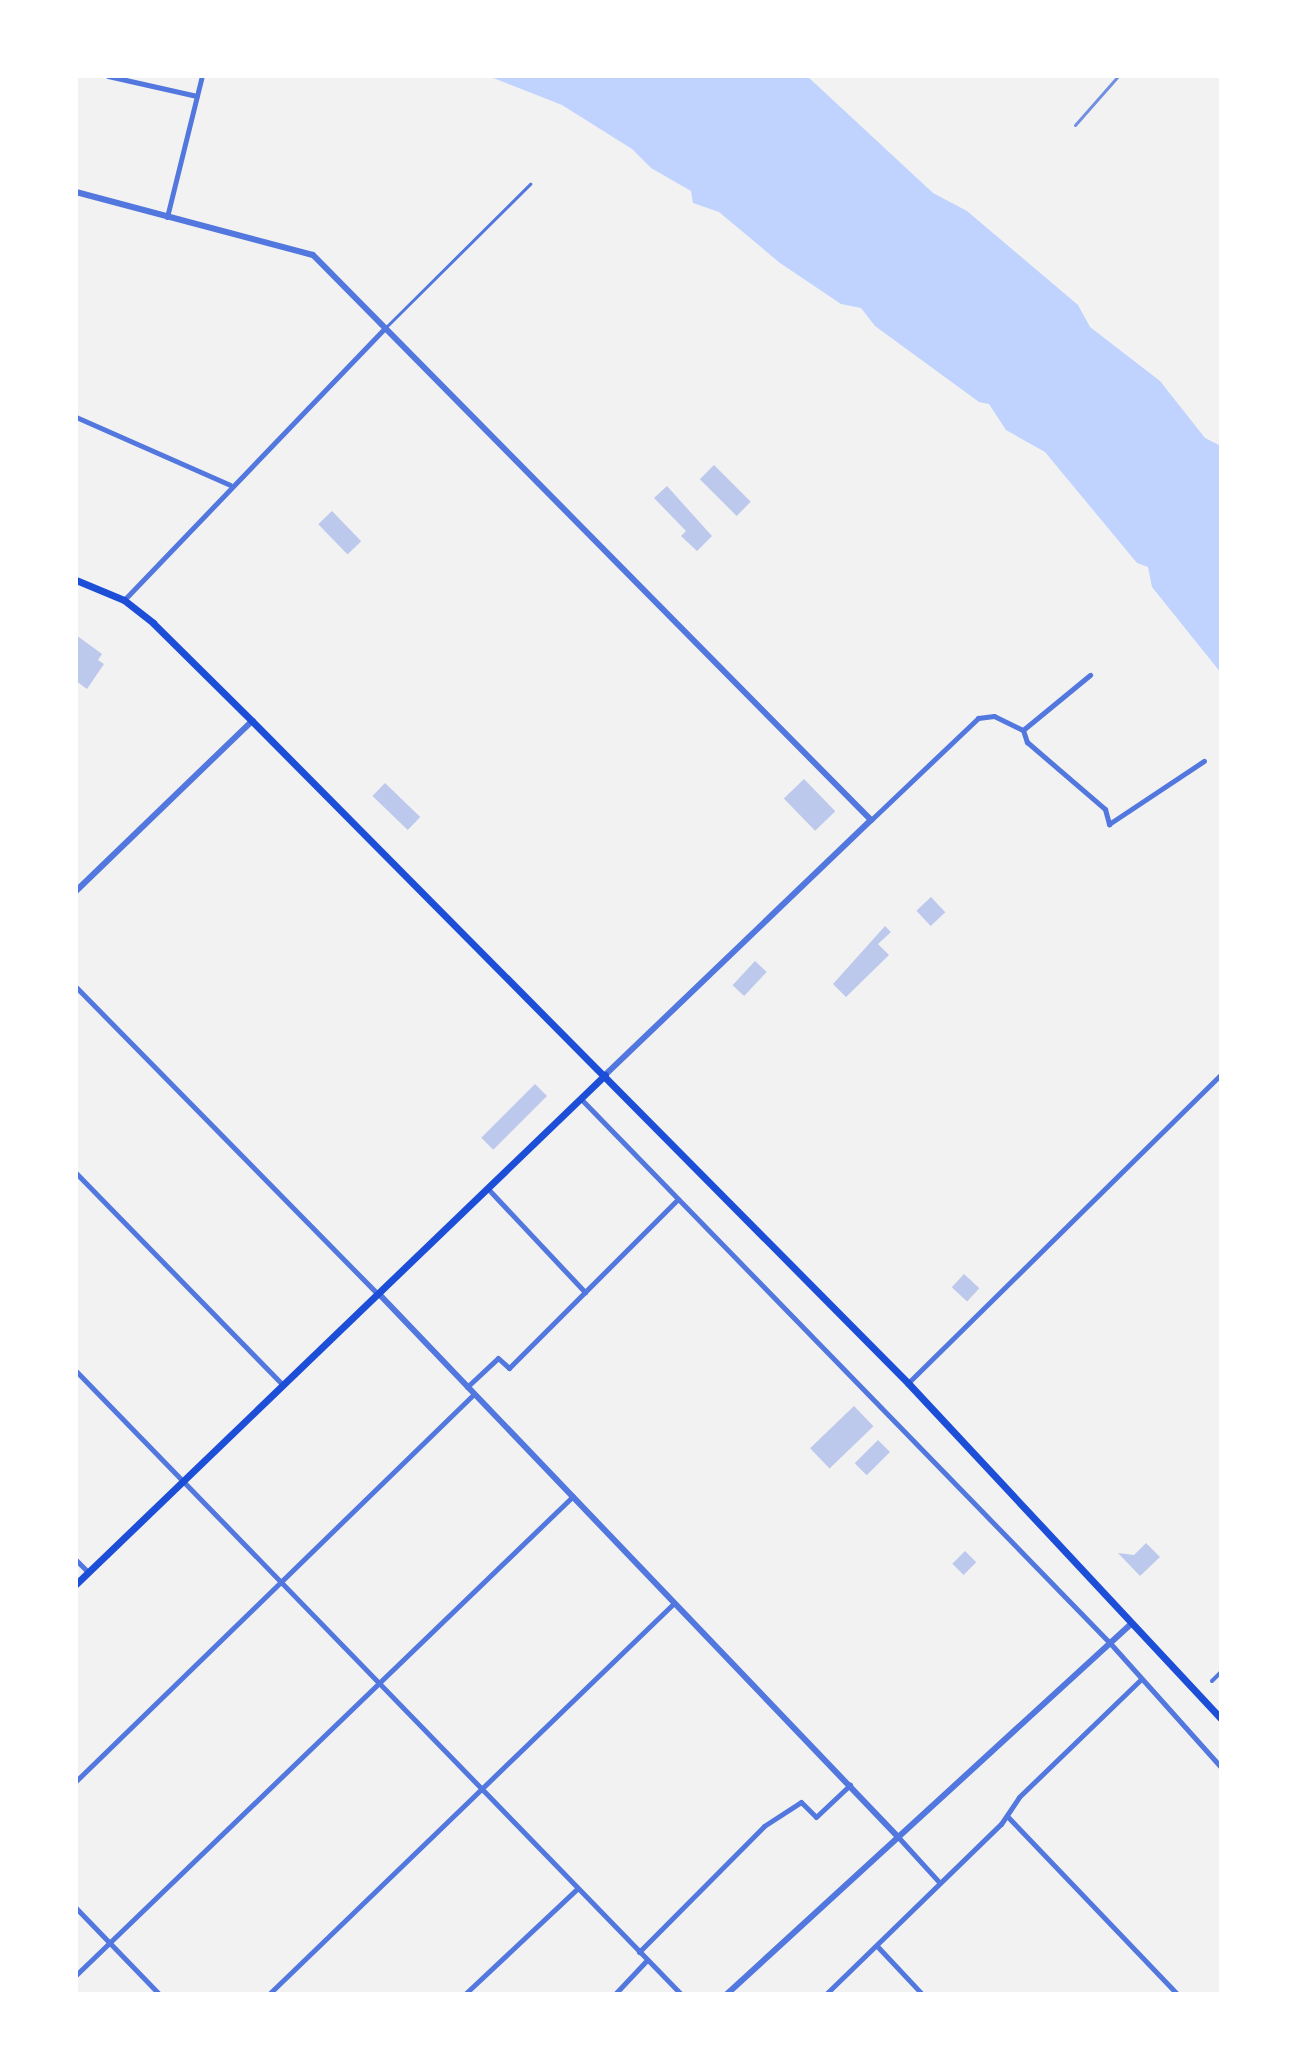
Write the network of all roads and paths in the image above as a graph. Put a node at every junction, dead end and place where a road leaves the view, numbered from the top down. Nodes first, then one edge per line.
1 (108, 76) edge
2 (202, 76) edge
3 (197, 96) junction
4 (530, 184) dead end
5 (76, 192) edge
6 (167, 217) junction
7 (387, 326) junction
8 (76, 417) edge
9 (230, 485) junction
10 (76, 580) edge
11 (124, 600) junction
12 (1090, 675) dead end
13 (252, 721) junction
14 (1023, 730) junction
15 (1204, 761) dead end
16 (871, 820) junction
17 (76, 891) edge
18 (76, 987) edge
19 (1221, 1074) edge
20 (605, 1075) junction
21 (581, 1099) junction
22 (76, 1173) edge
23 (490, 1191) junction
24 (678, 1199) junction
25 (585, 1292) junction
26 (380, 1295) junction
27 (76, 1371) edge
28 (908, 1383) junction
29 (284, 1385) junction
30 (467, 1387) junction
31 (474, 1394) junction
32 (184, 1482) junction
33 (574, 1496) junction
34 (76, 1560) edge
35 (88, 1572) junction
36 (76, 1584) edge
37 (282, 1584) junction
38 (675, 1602) junction
39 (1132, 1623) junction
40 (1110, 1643) junction
41 (1221, 1672) edge
42 (1139, 1681) junction
43 (1212, 1681) dead end
44 (381, 1686) junction
45 (1221, 1719) edge
46 (1221, 1767) edge
47 (76, 1781) edge
48 (850, 1785) junction
49 (481, 1789) junction
50 (1007, 1816) junction
51 (899, 1838) junction
52 (939, 1882) junction
53 (577, 1889) junction
54 (76, 1908) edge
55 (110, 1944) junction
56 (877, 1946) junction
57 (639, 1952) junction
58 (647, 1960) junction
59 (76, 1975) edge
60 (159, 1994) edge
61 (269, 1994) edge
62 (465, 1994) edge
63 (615, 1994) edge
64 (681, 1994) edge
65 (727, 1994) edge
66 (826, 1994) edge
67 (922, 1994) edge
68 (1177, 1994) edge

1 - 3 street
2 - 3 street
3 - 6 street
4 - 7 lane
5 - 6 street
6 - 7 street
7 - 9 street
7 - 16 street
8 - 9 street
9 - 11 street
10 - 11 main road
11 - 13 main road
12 - 14 street
13 - 17 street
13 - 20 main road
14 - 15 street
14 - 16 street
16 - 20 street
18 - 26 street
19 - 28 street
20 - 21 main road
20 - 28 main road
21 - 23 main road
21 - 24 street
22 - 29 street
23 - 25 street
23 - 26 main road
24 - 25 street
24 - 40 street
25 - 30 street
26 - 29 main road
26 - 30 street
27 - 32 street
28 - 39 main road
29 - 32 main road
30 - 31 street
31 - 33 street
31 - 37 street
32 - 35 main road
32 - 37 street
33 - 38 street
33 - 44 street
34 - 35 street
35 - 36 main road
37 - 44 street
37 - 47 street
38 - 48 street
38 - 49 street
39 - 40 street
39 - 45 main road
40 - 42 street
40 - 51 street
41 - 43 street
42 - 46 street
42 - 50 street
44 - 49 street
44 - 55 street
48 - 51 street
48 - 57 street
49 - 53 street
49 - 61 street
50 - 52 street
50 - 68 street
51 - 52 street
51 - 65 street
52 - 56 street
53 - 57 street
53 - 62 street
54 - 55 street
55 - 59 street
55 - 60 street
56 - 66 street
56 - 67 street
57 - 58 street
58 - 63 street
58 - 64 street

